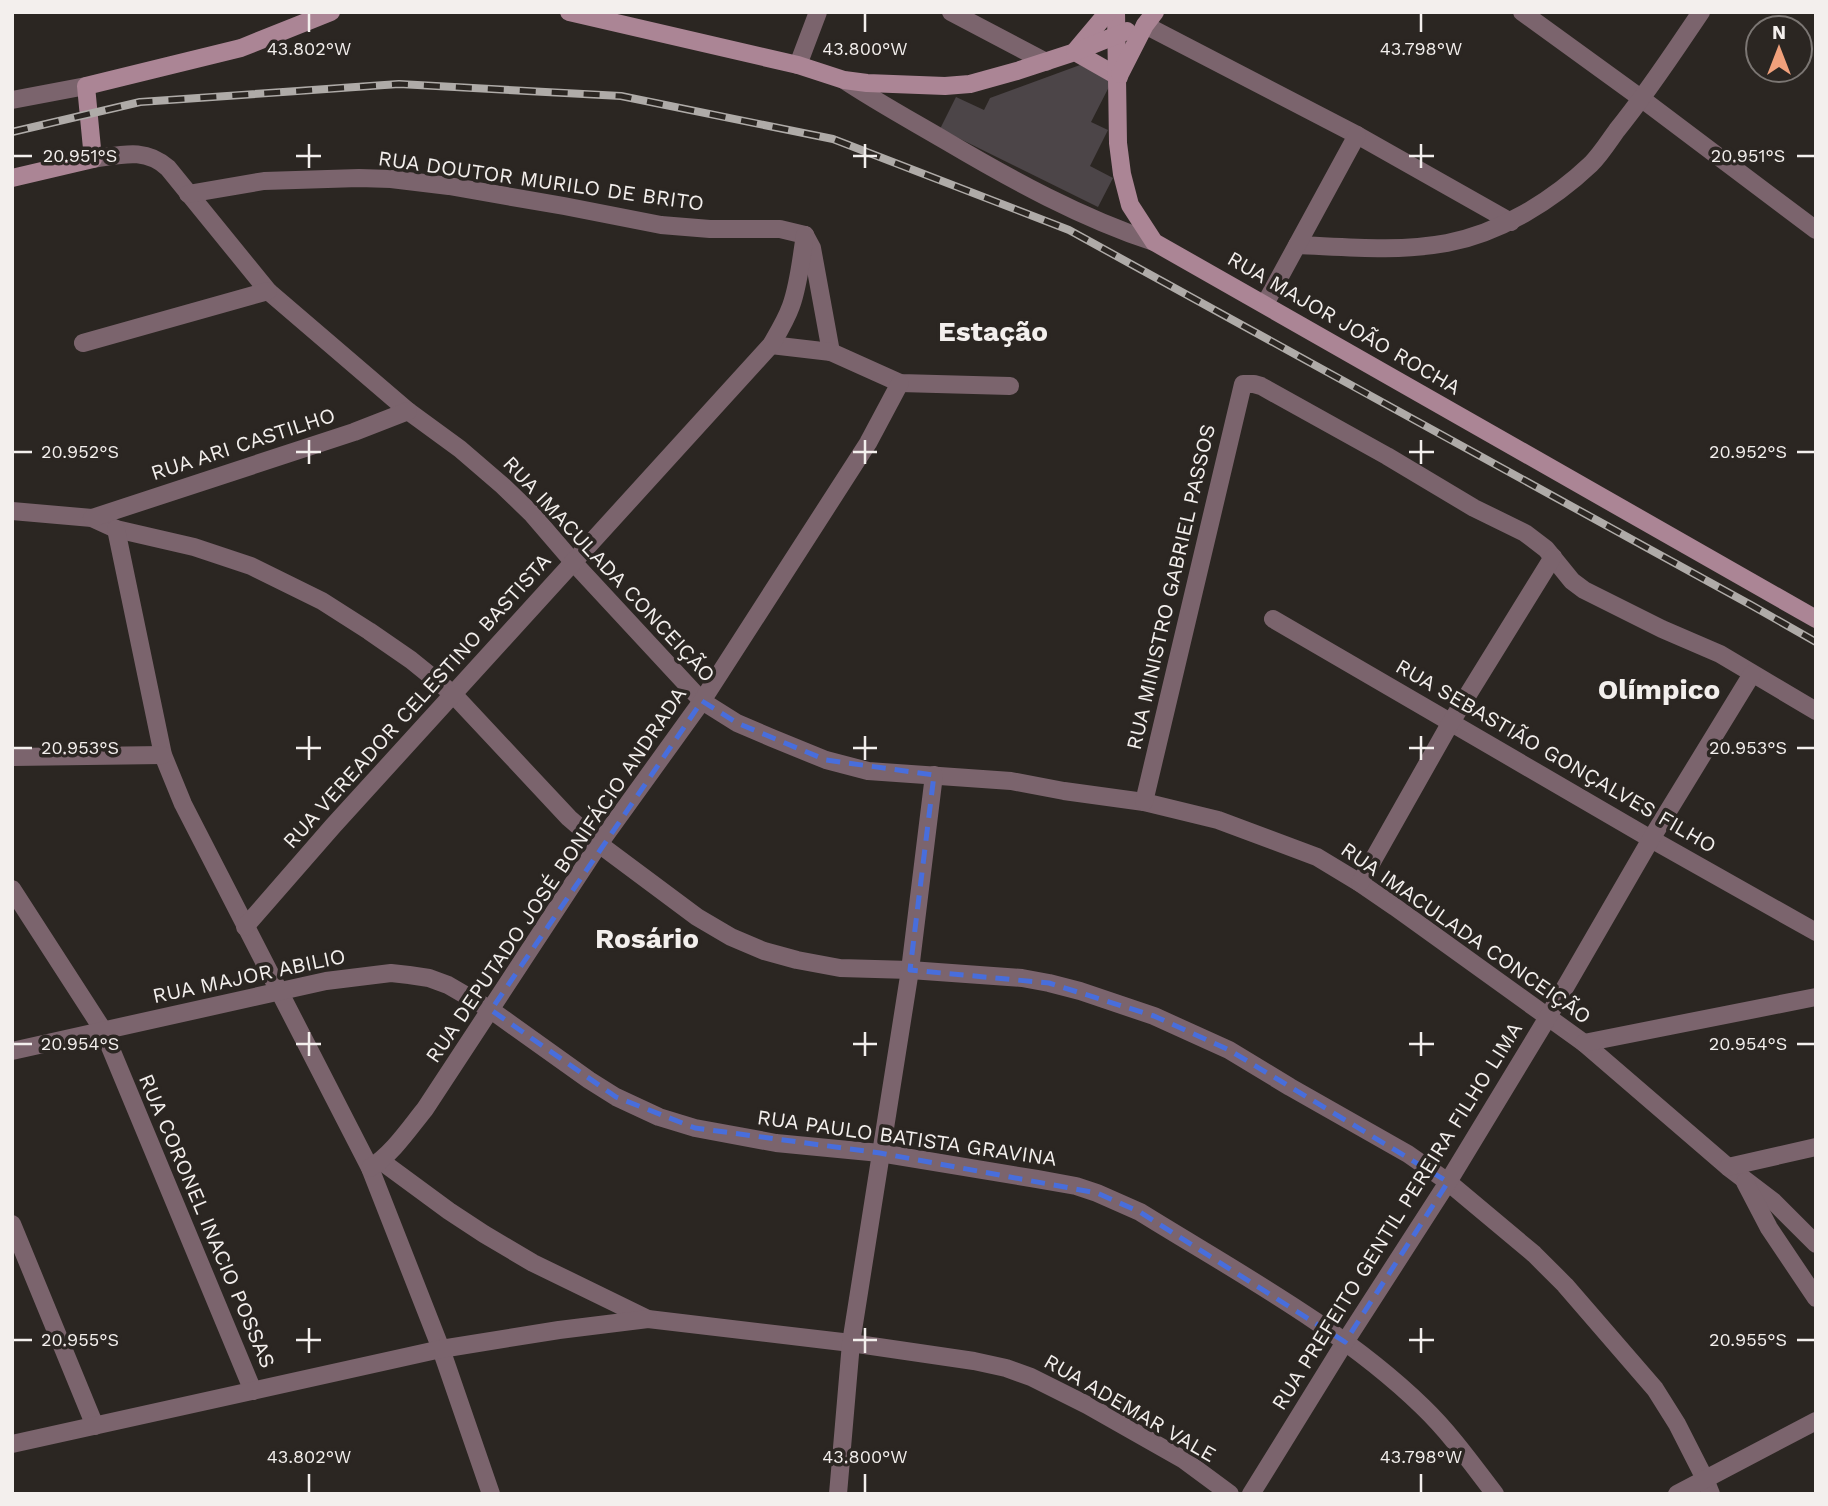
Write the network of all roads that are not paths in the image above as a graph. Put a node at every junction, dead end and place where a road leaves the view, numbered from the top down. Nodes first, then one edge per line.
1 (331, 12) edge
2 (569, 12) edge
3 (818, 12) edge
4 (951, 12) edge
5 (1108, 12) edge
6 (1116, 12) edge
7 (1522, 12) edge
8 (1701, 12) edge
9 (1150, 19) edge
10 (1118, 35) junction
11 (1075, 52) junction
12 (1046, 62) junction
13 (798, 65) junction
14 (1119, 77) junction
15 (844, 80) junction
16 (86, 86) junction
17 (1642, 99) junction
18 (12, 100) edge
19 (1357, 135) junction
20 (93, 159) junction
21 (12, 178) edge
22 (188, 194) junction
23 (1511, 222) junction
24 (1816, 230) edge
25 (805, 235) junction
26 (1154, 242) junction
27 (1297, 245) junction
28 (268, 291) junction
29 (1265, 304) junction
30 (83, 343) dead end
31 (771, 345) junction
32 (831, 352) junction
33 (900, 383) junction
34 (1010, 386) dead end
35 (408, 411) junction
36 (12, 511) edge
37 (92, 518) junction
38 (116, 529) junction
39 (1553, 557) junction
40 (573, 563) junction
41 (1273, 619) dead end
42 (1816, 619) edge
43 (1752, 674) junction
44 (453, 694) junction
45 (702, 701) junction
46 (1816, 711) edge
47 (1451, 722) junction
48 (163, 755) junction
49 (12, 757) edge
50 (934, 775) junction
51 (1144, 802) junction
52 (1651, 839) junction
53 (599, 844) junction
54 (1360, 883) junction
55 (12, 889) edge
56 (245, 927) junction
57 (1816, 932) edge
58 (910, 970) junction
59 (278, 991) junction
60 (1816, 998) edge
61 (491, 1010) junction
62 (1548, 1017) junction
63 (103, 1030) junction
64 (1584, 1043) junction
65 (12, 1051) edge
66 (1816, 1147) edge
67 (880, 1153) junction
68 (376, 1164) junction
69 (1728, 1167) junction
70 (1744, 1179) junction
71 (1448, 1182) junction
72 (12, 1224) edge
73 (1816, 1244) edge
74 (1816, 1298) edge
75 (648, 1319) junction
76 (1345, 1342) junction
77 (851, 1343) junction
78 (441, 1349) junction
79 (253, 1391) junction
80 (1816, 1421) edge
81 (95, 1426) junction
82 (12, 1444) edge
83 (1708, 1486) edge
84 (491, 1494) edge
85 (838, 1494) edge
86 (1230, 1494) edge
87 (1251, 1494) edge
88 (1495, 1494) edge
89 (1677, 1494) edge

1 - 16 main road
2 - 13 main road, RUA MAJOR JOÃO ROCHA
3 - 13 street
4 - 12 street
5 - 11 main road
6 - 10 main road
7 - 17 street
8 - 17 street
9 - 10 main road, RUA MAJOR JOÃO ROCHA
9 - 14 main road
9 - 19 street
10 - 11 main road, RUA MAJOR JOÃO ROCHA
10 - 14 main road
11 - 12 main road, RUA MAJOR JOÃO ROCHA
11 - 14 main road
12 - 15 main road, RUA MAJOR JOÃO ROCHA
13 - 15 main road, RUA MAJOR JOÃO ROCHA
14 - 26 main road
15 - 26 street, RUA MAJOR JOÃO ROCHA
16 - 18 street
16 - 20 main road
17 - 23 street
17 - 24 street
19 - 23 street
19 - 27 street
20 - 21 main road
20 - 22 street, RUA IMACULADA CONCEIÇÃO
22 - 25 street, RUA DOUTOR MURILO DE BRITO
22 - 28 street, RUA IMACULADA CONCEIÇÃO
23 - 27 street
25 - 31 street, RUA VEREADOR CELESTINO BASTISTA
25 - 32 street
26 - 29 main road, RUA MAJOR JOÃO ROCHA
27 - 29 street
28 - 30 street
28 - 35 street, RUA IMACULADA CONCEIÇÃO
29 - 42 main road, RUA MAJOR JOÃO ROCHA
31 - 32 street
31 - 40 street, RUA VEREADOR CELESTINO BASTISTA
32 - 33 street
33 - 34 street
33 - 45 street, RUA DEPUTADO JOSÉ BONIFÁCIO ANDRADA
35 - 37 street, RUA ARI CASTILHO
35 - 40 street, RUA IMACULADA CONCEIÇÃO
36 - 37 street
37 - 38 street
38 - 44 street
38 - 48 street
39 - 43 street
39 - 47 street
39 - 51 street, RUA MINISTRO GABRIEL PASSOS
40 - 44 street, RUA VEREADOR CELESTINO BASTISTA
40 - 45 street, RUA IMACULADA CONCEIÇÃO
41 - 47 street, RUA SEBASTIÃO GONÇALVES FILHO
43 - 46 street
43 - 52 street, RUA PREFEITO GENTIL PEREIRA FILHO LIMA
44 - 53 street
44 - 56 street, RUA VEREADOR CELESTINO BASTISTA
45 - 50 street, RUA IMACULADA CONCEIÇÃO
45 - 53 street, RUA DEPUTADO JOSÉ BONIFÁCIO ANDRADA
47 - 52 street, RUA SEBASTIÃO GONÇALVES FILHO
47 - 54 street
48 - 49 street
48 - 56 street
50 - 51 street, RUA IMACULADA CONCEIÇÃO
50 - 58 street
51 - 54 street, RUA IMACULADA CONCEIÇÃO
52 - 57 street, RUA SEBASTIÃO GONÇALVES FILHO
52 - 62 street, RUA PREFEITO GENTIL PEREIRA FILHO LIMA
53 - 58 street
53 - 61 street, RUA DEPUTADO JOSÉ BONIFÁCIO ANDRADA
54 - 62 street, RUA IMACULADA CONCEIÇÃO
55 - 63 street, RUA CORONEL INACIO POSSAS
56 - 59 street
58 - 67 street
58 - 71 street
59 - 61 street, RUA MAJOR ABILIO
59 - 63 street, RUA MAJOR ABILIO
59 - 68 street
60 - 64 street
61 - 67 street, RUA PAULO BATISTA GRAVINA
61 - 68 street, RUA DEPUTADO JOSÉ BONIFÁCIO ANDRADA
62 - 64 street, RUA IMACULADA CONCEIÇÃO
62 - 71 street, RUA PREFEITO GENTIL PEREIRA FILHO LIMA
63 - 65 street, RUA MAJOR ABILIO
63 - 79 street, RUA CORONEL INACIO POSSAS
64 - 69 street, RUA IMACULADA CONCEIÇÃO
66 - 69 street
67 - 76 street, RUA PAULO BATISTA GRAVINA
67 - 77 street
68 - 75 street, RUA ADEMAR VALE
68 - 78 street
69 - 70 street, RUA IMACULADA CONCEIÇÃO
70 - 73 street, RUA IMACULADA CONCEIÇÃO
70 - 74 street
71 - 76 street, RUA PREFEITO GENTIL PEREIRA FILHO LIMA
71 - 83 street
72 - 81 street
75 - 77 street, RUA ADEMAR VALE
75 - 78 street
76 - 87 street, RUA PREFEITO GENTIL PEREIRA FILHO LIMA
76 - 88 street, RUA PAULO BATISTA GRAVINA
77 - 85 street
77 - 86 street, RUA ADEMAR VALE
78 - 79 street
78 - 84 street
79 - 81 street
80 - 83 street
81 - 82 street
83 - 89 street

